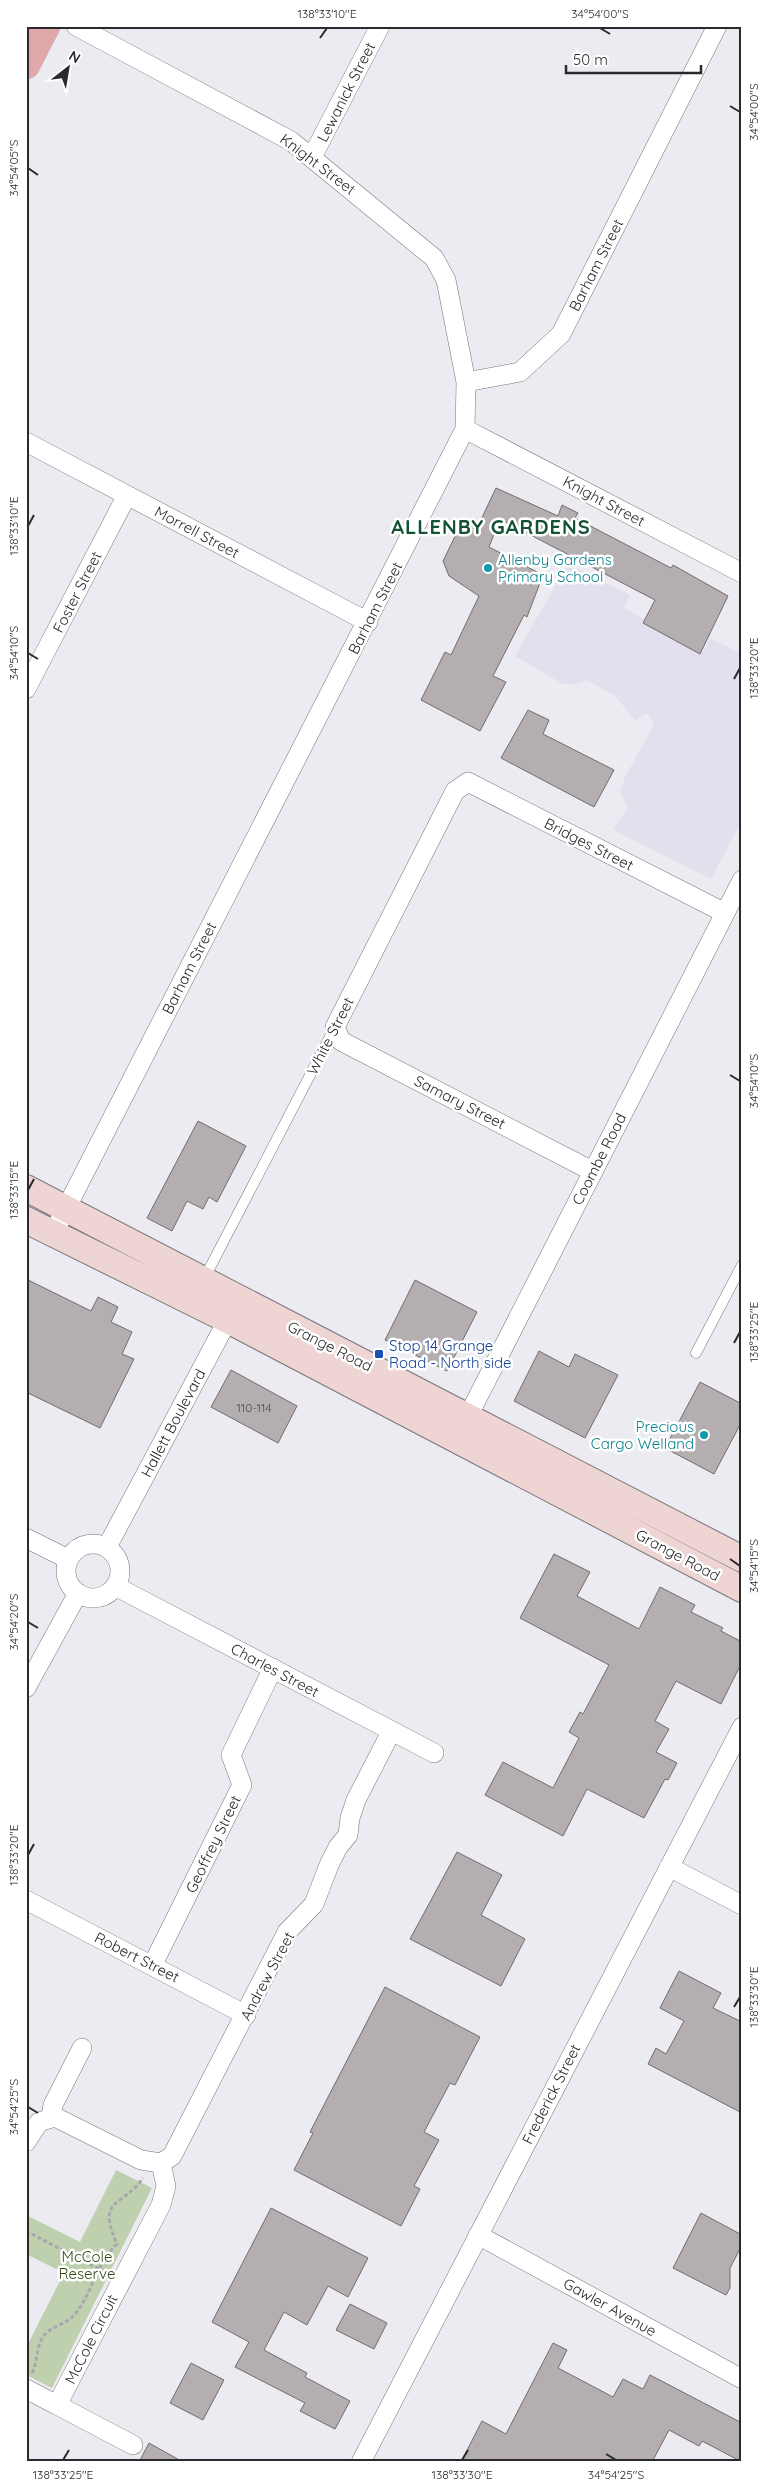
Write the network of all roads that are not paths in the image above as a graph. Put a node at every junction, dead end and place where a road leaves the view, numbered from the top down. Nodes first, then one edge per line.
1 (76, 26) edge
2 (380, 26) edge
3 (717, 26) edge
4 (37, 34) edge
5 (26, 65) edge
6 (312, 157) junction
7 (466, 382) junction
8 (465, 429) junction
9 (26, 442) edge
10 (127, 494) junction
11 (742, 573) edge
12 (368, 622) junction
13 (26, 688) edge
14 (455, 791) joint
15 (742, 880) edge
16 (724, 913) junction
17 (335, 1026) junction
18 (592, 1171) junction
19 (26, 1188) edge
20 (65, 1208) junction
21 (26, 1220) edge
22 (53, 1234) junction
23 (742, 1265) edge
24 (203, 1280) junction
25 (233, 1310) junction
26 (696, 1353) dead end
27 (462, 1428) junction
28 (26, 1538) edge
29 (107, 1548) junction
30 (68, 1559) junction
31 (742, 1559) edge
32 (115, 1586) junction
33 (742, 1588) edge
34 (78, 1593) junction
35 (273, 1668) junction
36 (26, 1688) edge
37 (742, 1727) edge
38 (391, 1732) junction
39 (434, 1753) dead end
40 (669, 1867) junction
41 (26, 1900) edge
42 (742, 1905) edge
43 (153, 1964) junction
44 (246, 2015) junction
45 (82, 2048) dead end
46 (52, 2117) junction
47 (26, 2142) edge
48 (161, 2163) junction
49 (478, 2236) junction
50 (742, 2379) edge
51 (27, 2385) edge
52 (57, 2405) junction
53 (133, 2445) dead end
54 (361, 2462) edge

1 - 6 street, Knight Street
2 - 6 street, Lewanick Street
3 - 7 street, Barham Street
4 - 5 main road
6 - 7 street, Knight Street
7 - 8 street, Barham Street
8 - 11 street, Knight Street
8 - 12 street, Barham Street
9 - 10 street, Morrell Street
10 - 12 street, Morrell Street
10 - 13 street, Foster Street
12 - 20 street, Barham Street
14 - 16 street, Bridges Street
14 - 17 street, White Street
15 - 16 street, Coombe Road
16 - 18 street, Coombe Road
17 - 18 street, Samary Street
17 - 24 lane, White Street
18 - 27 street, Coombe Road
19 - 20 main road, Grange Road
20 - 22 street, Barham Street
20 - 24 main road, Grange Road
21 - 22 main road, Grange Road
22 - 25 main road, Grange Road
23 - 26 lane
24 - 25 main road, Grange Road
25 - 27 main road, Grange Road
25 - 29 street, Hallett Boulevard
27 - 31 main road, Grange Road
27 - 33 main road, Grange Road
28 - 30 street
29 - 30 street
29 - 32 street
30 - 34 street
32 - 34 street
32 - 35 street, Charles Street
34 - 36 street
35 - 38 street, Charles Street
35 - 43 street, Geoffrey Street
37 - 40 street, Frederick Street
38 - 39 street, Charles Street
38 - 44 street, Andrew Street
40 - 42 street
40 - 49 street, Frederick Street
41 - 43 street, Robert Street
43 - 44 street, Robert Street
44 - 48 street, Andrew Street
45 - 46 street
46 - 47 street
46 - 48 street
48 - 52 street, McCole Circuit
49 - 50 street, Gawler Avenue
49 - 54 street, Frederick Street
51 - 52 street
52 - 53 street

